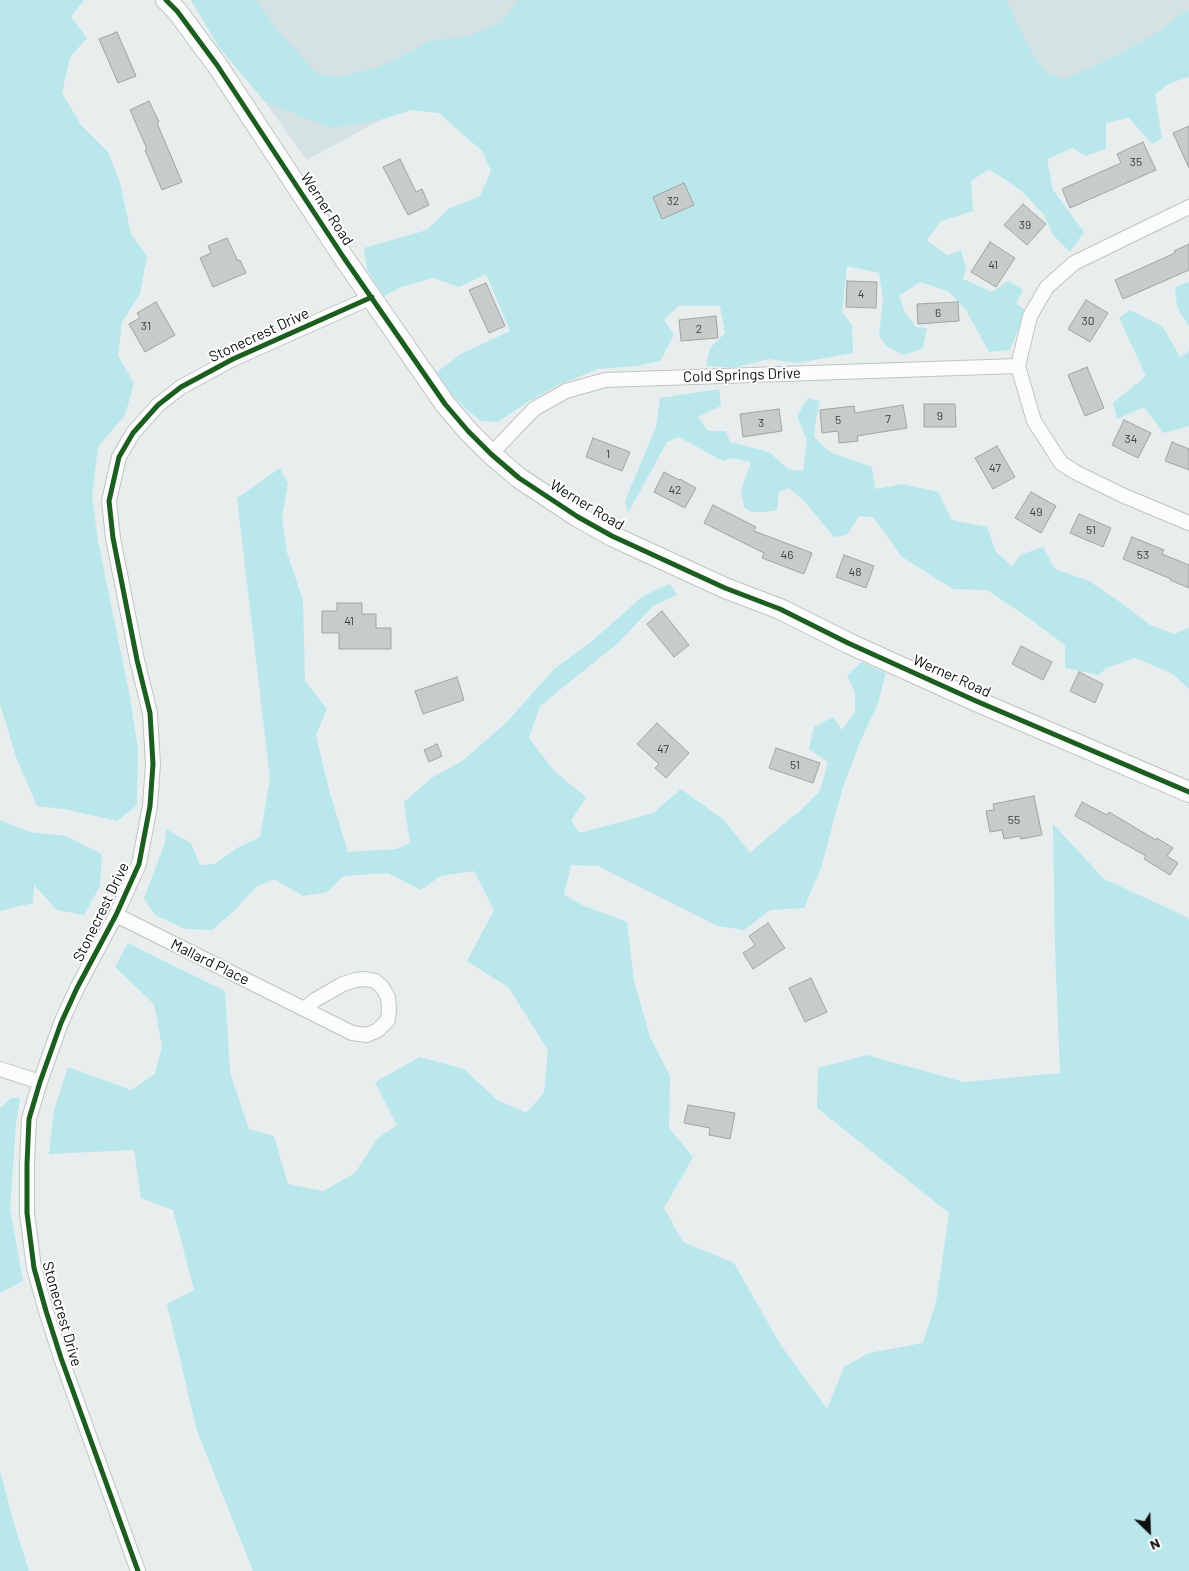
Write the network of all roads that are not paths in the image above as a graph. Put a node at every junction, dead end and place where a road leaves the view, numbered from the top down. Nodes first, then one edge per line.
1 (166, 0) edge
2 (1189, 207) edge
3 (372, 297) junction
4 (1018, 366) junction
5 (491, 454) junction
6 (1189, 523) edge
7 (1189, 792) edge
8 (116, 915) junction
9 (304, 1009) junction
10 (0, 1069) edge
11 (40, 1082) junction
12 (138, 1571) edge

1 - 3 street, Werner Road
2 - 4 street
3 - 5 street, Werner Road
3 - 8 street, Stonecrest Drive
4 - 5 street, Cold Springs Drive
4 - 6 street
5 - 7 street, Werner Road
8 - 9 street, Mallard Place
8 - 11 street, Stonecrest Drive
9 - 9 street, Mallard Place
10 - 11 street
11 - 12 street, Stonecrest Drive

